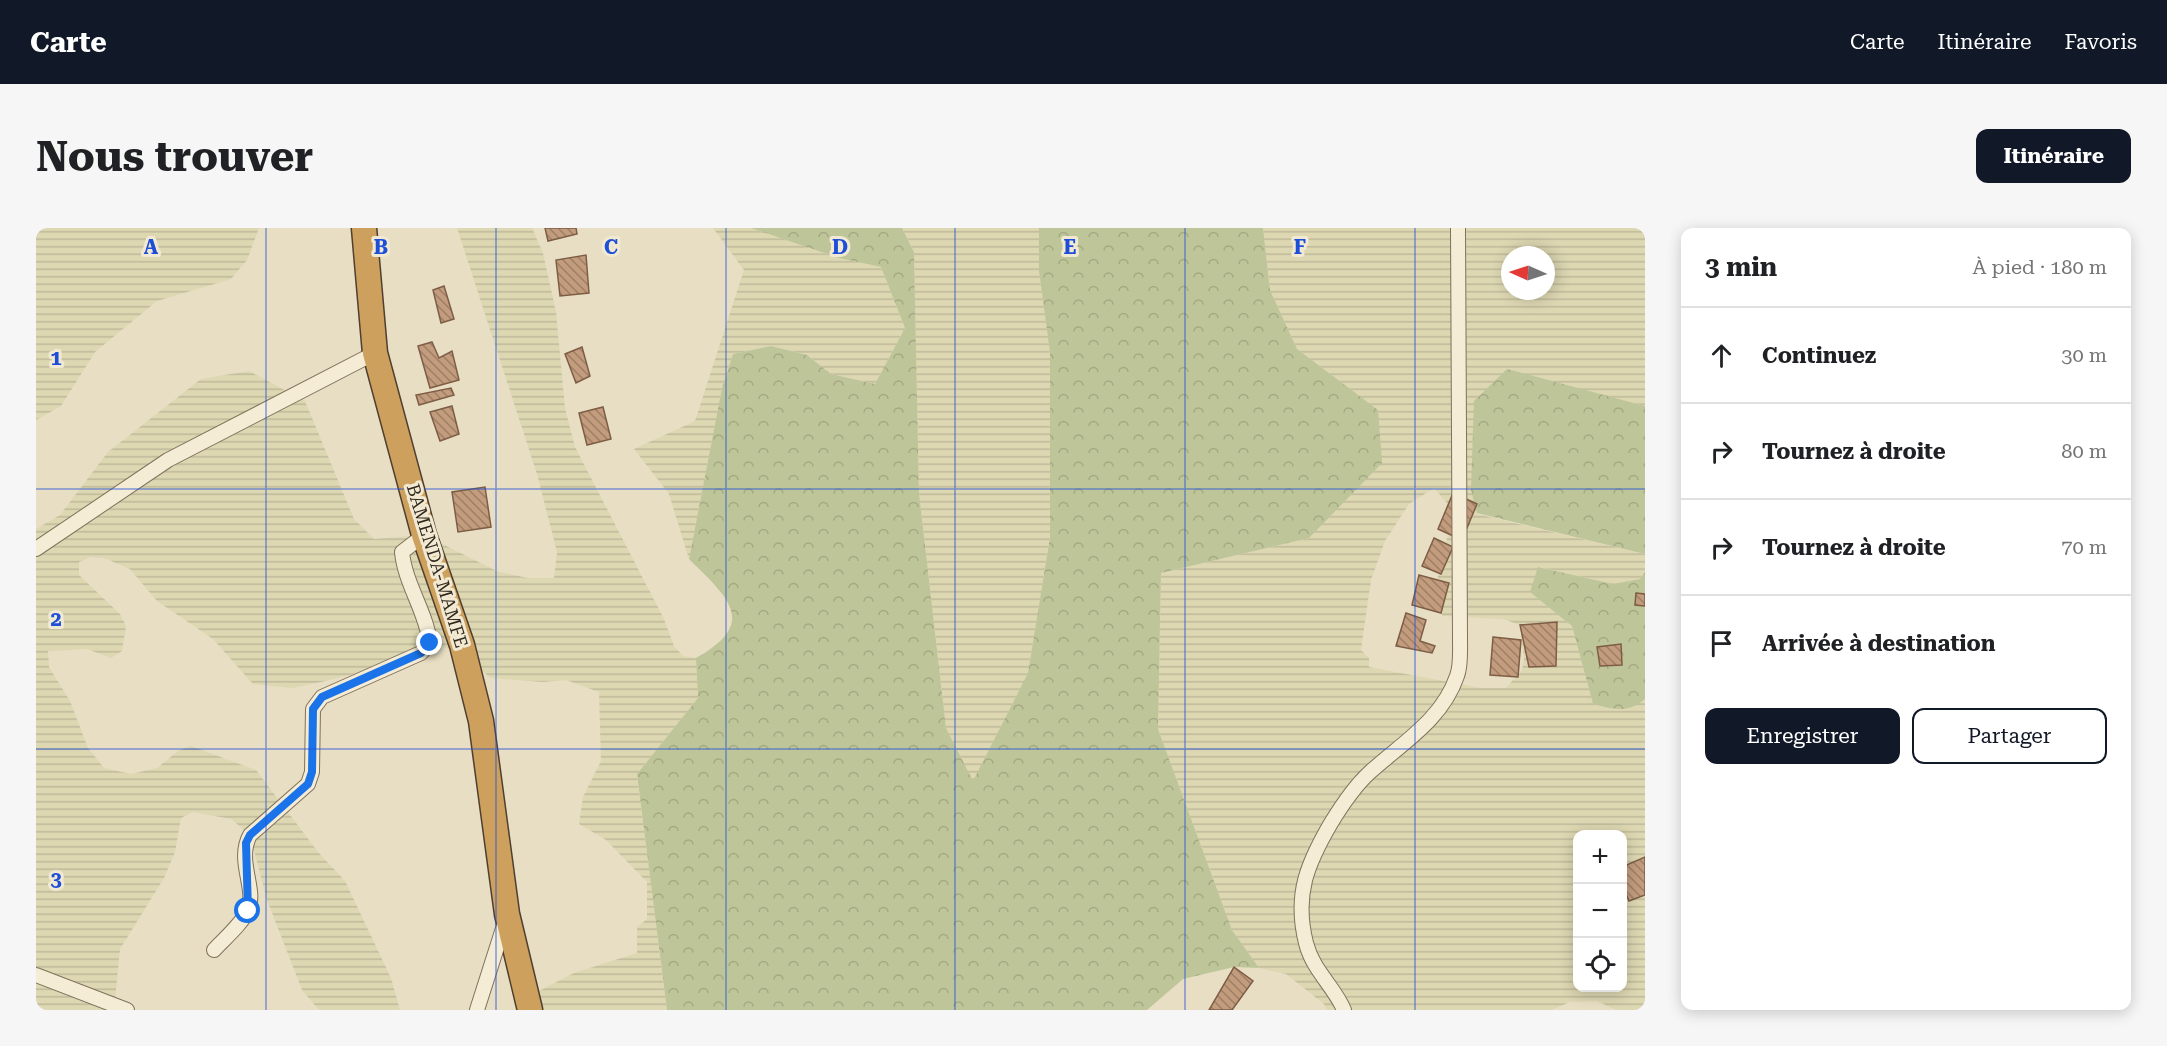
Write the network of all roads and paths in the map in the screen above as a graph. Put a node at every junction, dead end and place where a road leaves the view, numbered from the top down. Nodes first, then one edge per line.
1 (364, 228) edge
2 (1458, 228) edge
3 (375, 353) junction
4 (424, 535) junction
5 (36, 549) edge
6 (507, 914) junction
7 (214, 950) dead end
8 (36, 975) edge
9 (127, 1010) edge
10 (477, 1010) edge
11 (530, 1010) edge
12 (1344, 1010) edge

1 - 3 highway, BAMENDA-MAMFE
2 - 12 street
3 - 4 highway, BAMENDA-MAMFE
3 - 5 street
4 - 6 highway, BAMENDA-MAMFE
4 - 7 street
6 - 10 street
6 - 11 highway, BAMENDA-MAMFE
8 - 9 street

